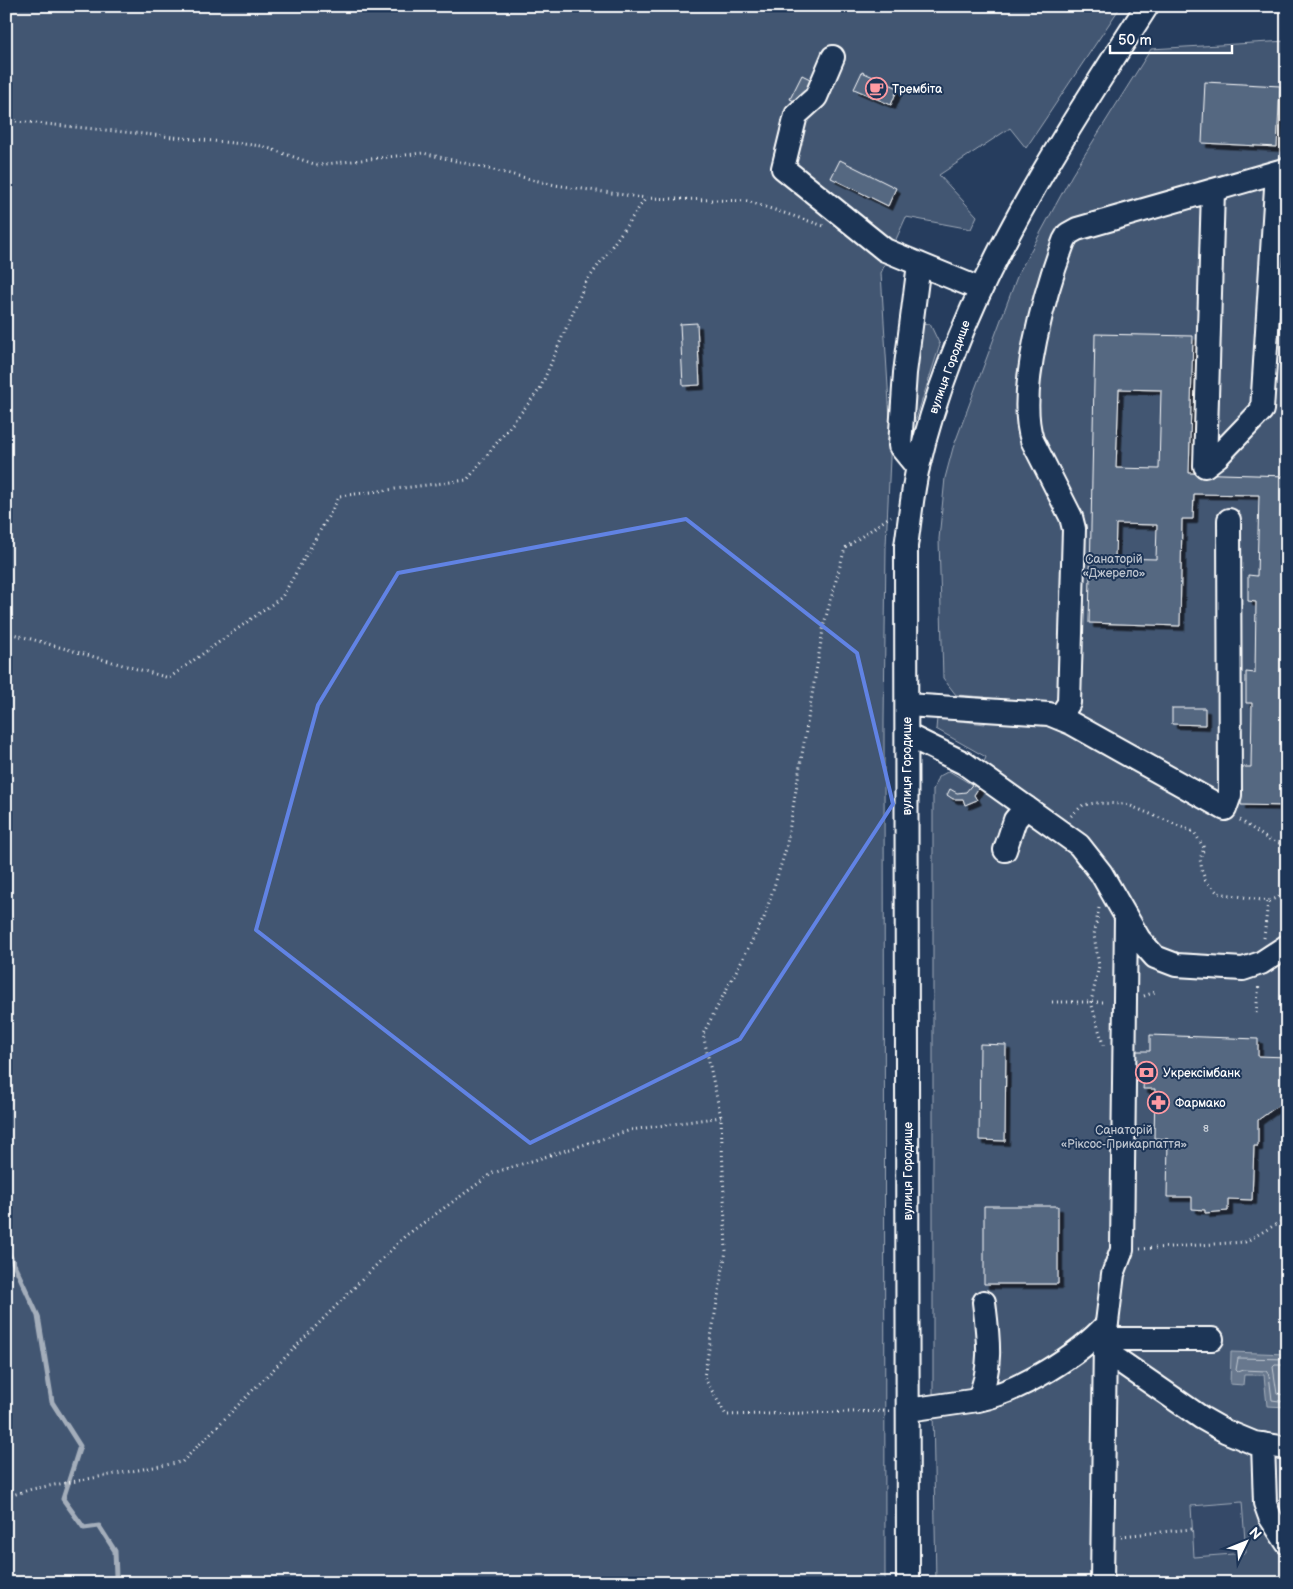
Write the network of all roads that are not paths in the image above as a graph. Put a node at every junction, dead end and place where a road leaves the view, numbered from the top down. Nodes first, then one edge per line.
1 (1148, 6) edge
2 (833, 57) dead end
3 (1282, 171) edge
4 (1213, 190) junction
5 (919, 264) junction
6 (980, 289) junction
7 (918, 468) junction
8 (1229, 520) dead end
9 (907, 705) junction
10 (1059, 718) junction
11 (907, 736) junction
12 (1026, 807) junction
13 (1005, 850) dead end
14 (1126, 917) junction
15 (1287, 946) edge
16 (984, 1302) dead end
17 (1105, 1338) junction
18 (1212, 1339) dead end
19 (978, 1400) junction
20 (900, 1410) junction
21 (1263, 1444) junction
22 (1287, 1448) edge
23 (1287, 1543) edge
24 (908, 1583) edge
25 (1102, 1583) edge

1 - 6 street, вулиця Городище
2 - 5 street
3 - 4 street
3 - 4 street
4 - 10 street
5 - 6 street
5 - 7 street
6 - 7 street, вулиця Городище
7 - 9 street, вулиця Городище
8 - 10 street
9 - 10 street
9 - 11 street, вулиця Городище
11 - 12 street
11 - 20 street, вулиця Городище
12 - 13 street
12 - 14 street
14 - 15 street
14 - 17 street
16 - 19 street
17 - 18 street
17 - 19 street
17 - 21 street
17 - 25 street
19 - 20 street
20 - 24 street, вулиця Городище
21 - 22 street
21 - 23 street

